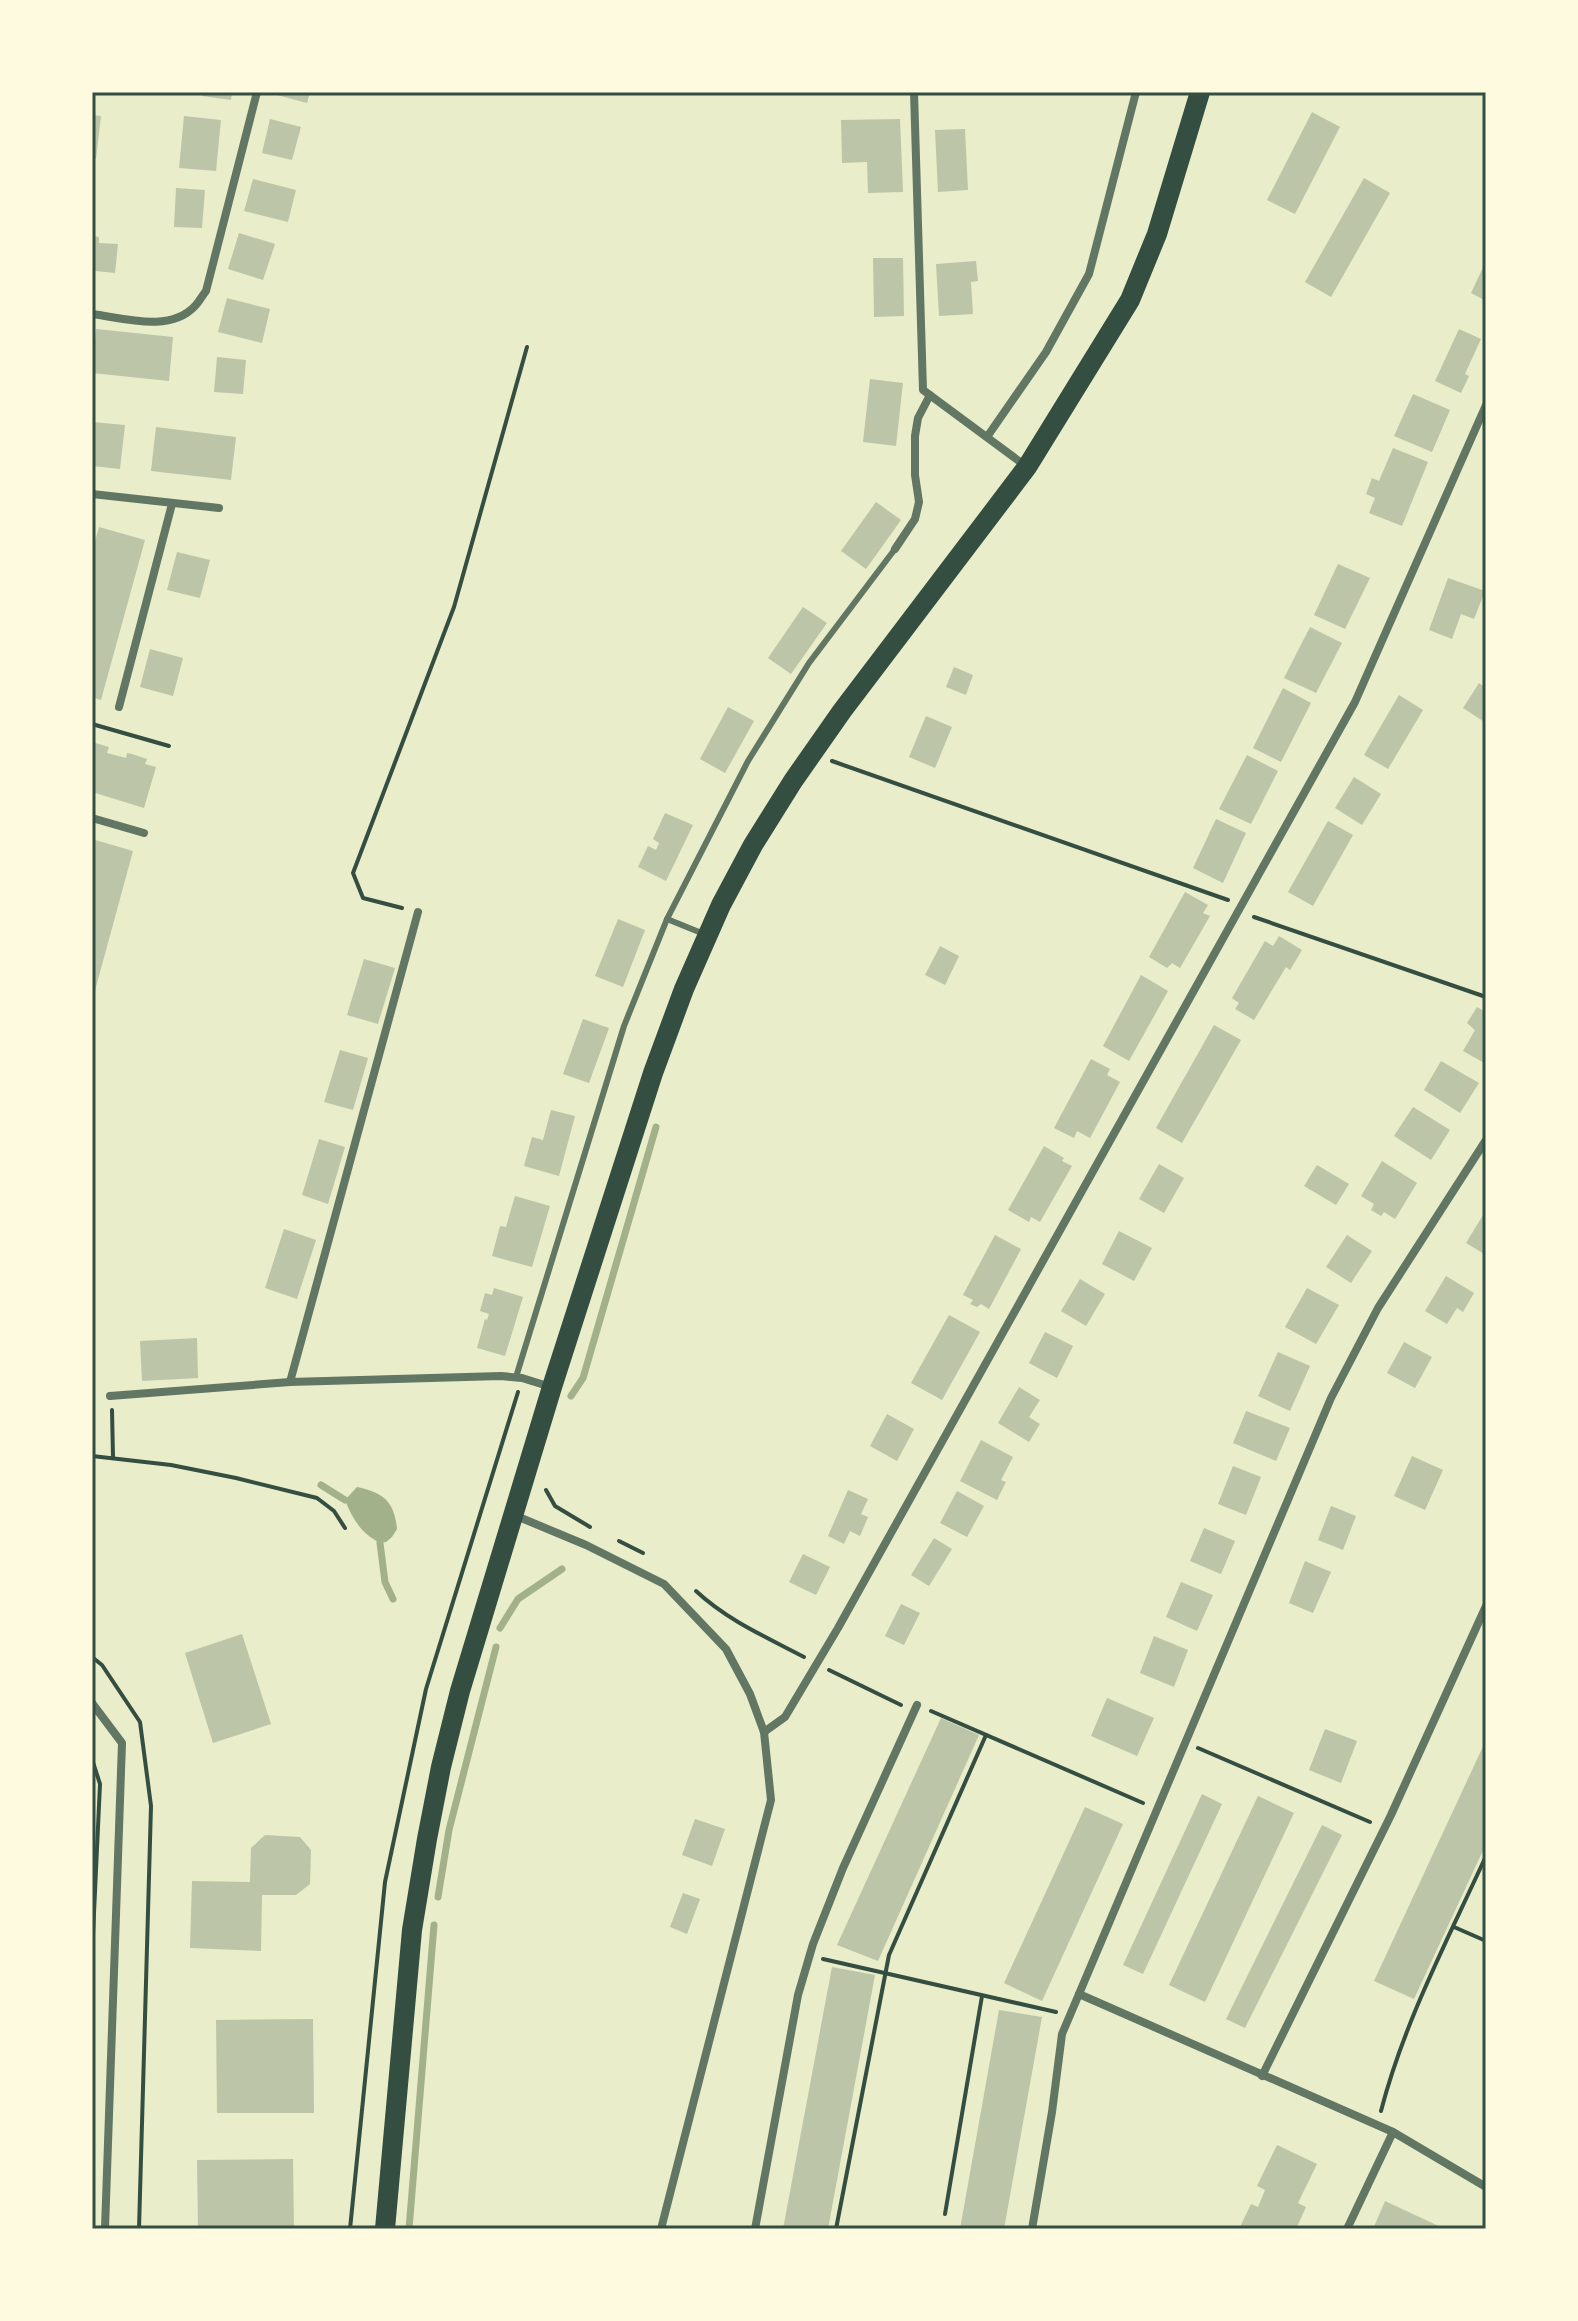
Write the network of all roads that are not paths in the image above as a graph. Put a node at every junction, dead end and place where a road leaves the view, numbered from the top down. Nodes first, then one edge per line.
1 (257, 92) edge
2 (914, 92) edge
3 (1136, 92) edge
4 (1200, 92) edge
5 (92, 314) edge
6 (930, 395) junction
7 (1486, 405) edge
8 (987, 437) junction
9 (1027, 467) junction
10 (92, 494) edge
11 (172, 504) junction
12 (219, 508) dead end
13 (895, 549) joint
14 (119, 707) dead end
15 (92, 818) edge
16 (144, 833) dead end
17 (418, 912) road end
18 (667, 919) junction
19 (708, 936) junction
20 (1486, 1140) edge
21 (516, 1377) junction
22 (290, 1382) junction
23 (552, 1387) junction
24 (110, 1396) dead end
25 (514, 1515) junction
26 (1486, 1606) edge
27 (92, 1703) edge
28 (915, 1708) road end
29 (764, 1732) junction
30 (1079, 1994) junction
31 (1262, 2076) junction
32 (1393, 2132) junction
33 (1486, 2187) edge
34 (105, 2229) edge
35 (385, 2229) edge
36 (661, 2229) edge
37 (755, 2229) edge
38 (1032, 2229) edge
39 (1347, 2229) edge

1 - 5 street
2 - 6 street
3 - 8 street
4 - 9 main road
6 - 8 street
6 - 13 street
7 - 29 street
8 - 9 street
9 - 19 main road
10 - 11 street
11 - 12 street
11 - 14 street
13 - 18 lane
15 - 16 street
17 - 22 street
18 - 19 lane
18 - 21 lane
19 - 23 main road
20 - 30 street
21 - 22 street
21 - 23 street
22 - 24 street
23 - 25 main road
25 - 29 street
25 - 35 main road
26 - 31 street
27 - 34 street
28 - 37 street
29 - 36 street
30 - 31 street
30 - 38 street
31 - 32 street
32 - 33 street
32 - 39 street

